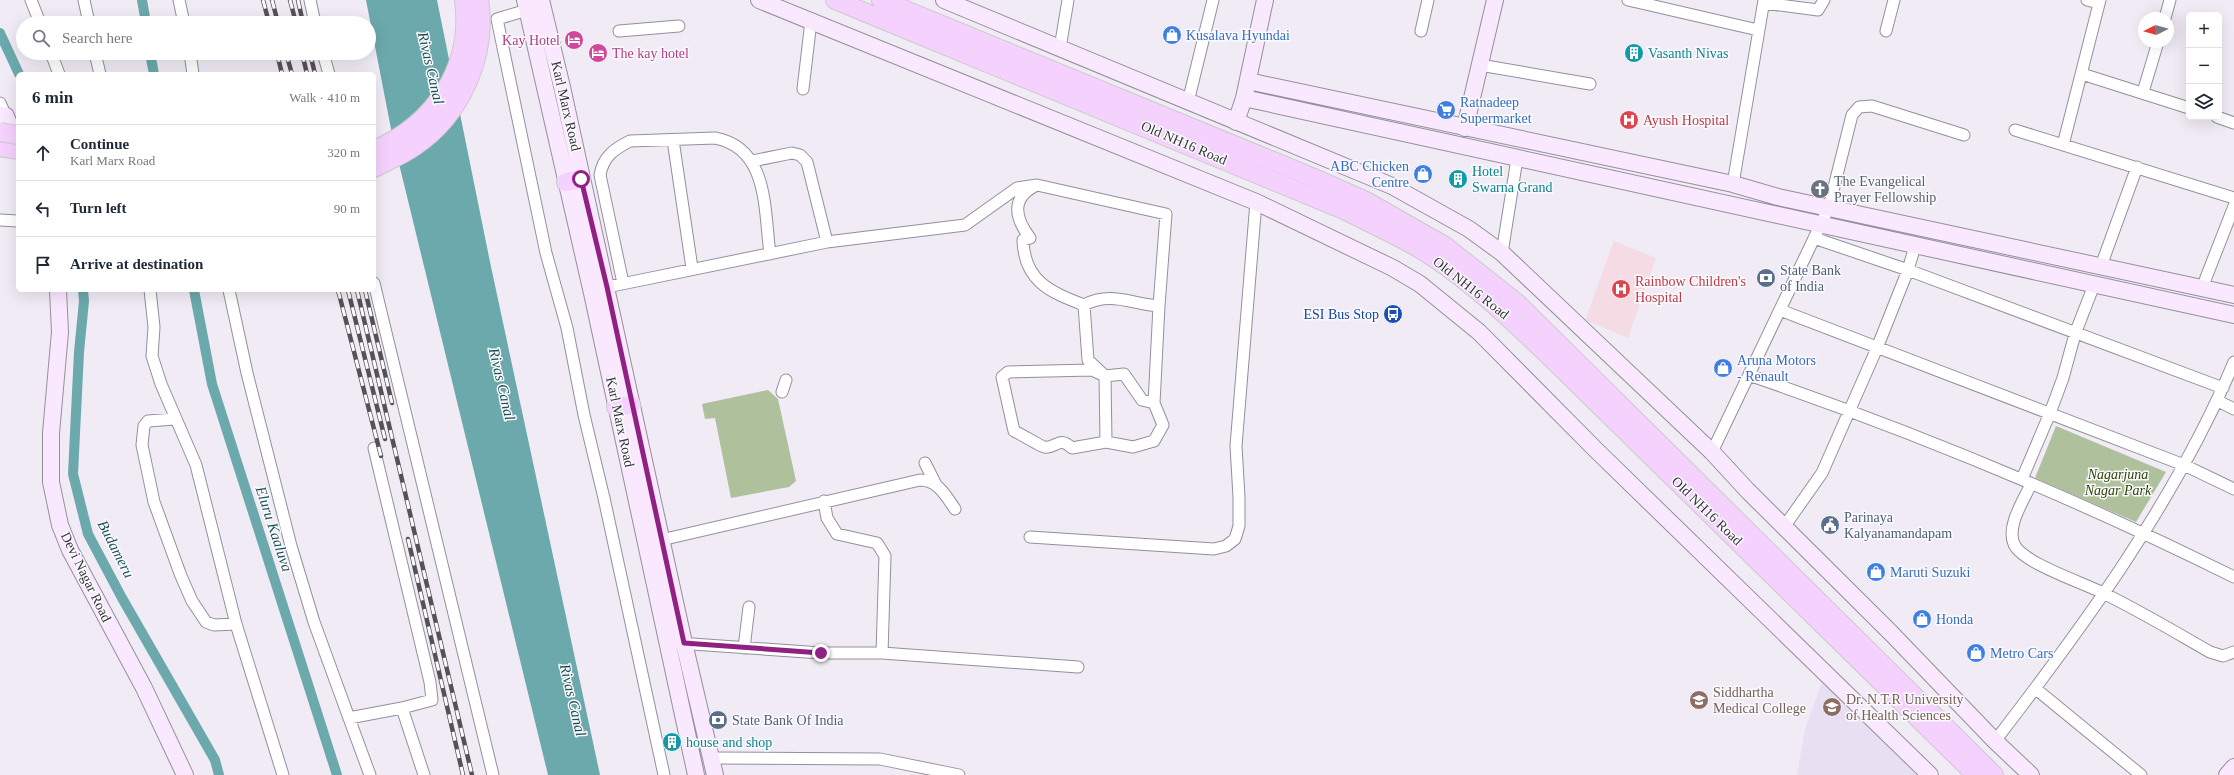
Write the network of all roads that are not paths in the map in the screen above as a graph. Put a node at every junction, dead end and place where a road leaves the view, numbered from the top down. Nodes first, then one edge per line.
1 (31, 0) edge
2 (84, 0) edge
3 (179, 0) edge
4 (310, 0) edge
5 (464, 0) edge
6 (480, 0) edge
7 (541, 0) edge
8 (759, 0) edge
9 (835, 0) edge
10 (881, 0) edge
11 (944, 0) edge
12 (1068, 0) edge
13 (1213, 0) edge
14 (1265, 0) edge
15 (1428, 0) edge
16 (1495, 0) edge
17 (1628, 0) edge
18 (1824, 0) edge
19 (1894, 0) edge
20 (2087, 0) edge
21 (2170, 0) edge
22 (1764, 1) edge
23 (2099, 2) edge
24 (526, 5) edge
25 (2167, 12) edge
26 (37, 16) edge
27 (87, 16) edge
28 (182, 16) edge
29 (313, 16) edge
30 (811, 21) junction
31 (679, 26) dead end
32 (1758, 30) junction
33 (619, 31) dead end
34 (1421, 31) dead end
35 (1886, 31) dead end
36 (1060, 48) junction
37 (2156, 48) edge
38 (54, 60) edge
39 (97, 60) edge
40 (191, 60) edge
41 (325, 60) edge
42 (1480, 65) junction
43 (58, 72) edge
44 (100, 72) edge
45 (193, 72) edge
46 (328, 72) edge
47 (2082, 74) junction
48 (1248, 81) junction
49 (1590, 84) dead end
50 (803, 89) dead end
51 (2143, 92) junction
52 (1244, 98) junction
53 (1188, 102) junction
54 (2186, 107) edge
55 (2, 116) edge
56 (2222, 119) edge
57 (1236, 122) junction
58 (2234, 123) edge
59 (1465, 128) junction
60 (2015, 130) dead end
61 (16, 132) edge
62 (1964, 135) dead end
63 (673, 140) junction
64 (16, 143) edge
65 (1535, 143) junction
66 (2063, 145) junction
67 (0, 147) edge
68 (376, 149) edge
69 (16, 150) edge
70 (1524, 160) junction
71 (752, 161) junction
72 (376, 167) edge
73 (2136, 167) junction
74 (574, 180) junction
75 (1037, 184) junction
76 (1733, 184) junction
77 (2234, 198) edge
78 (1256, 202) junction
79 (2234, 206) edge
80 (1828, 207) junction
81 (0, 220) edge
82 (16, 222) edge
83 (1818, 231) junction
84 (827, 242) junction
85 (1915, 246) junction
86 (770, 254) junction
87 (1502, 254) junction
88 (2102, 266) junction
89 (692, 268) junction
90 (1908, 270) junction
91 (623, 284) junction
92 (2094, 285) junction
93 (607, 287) junction
94 (2202, 288) junction
95 (376, 291) edge
96 (58, 292) edge
97 (150, 292) edge
98 (229, 292) edge
99 (2234, 295) edge
100 (1084, 305) junction
101 (1159, 306) junction
102 (1780, 310) junction
103 (2234, 316) edge
104 (2075, 334) junction
105 (1877, 348) junction
106 (2234, 362) edge
107 (1748, 375) junction
108 (1105, 376) junction
109 (786, 380) dead end
110 (2223, 388) junction
111 (782, 392) dead end
112 (2218, 401) junction
113 (1154, 403) junction
114 (624, 406) junction
115 (2234, 409) edge
116 (1850, 410) junction
117 (2050, 413) junction
118 (175, 419) junction
119 (1106, 442) junction
120 (374, 448) dead end
121 (1712, 452) junction
122 (925, 463) dead end
123 (2184, 465) junction
124 (2027, 482) junction
125 (936, 485) junction
126 (2234, 489) edge
127 (824, 501) junction
128 (955, 509) dead end
129 (1784, 527) junction
130 (2143, 532) junction
131 (1030, 537) dead end
132 (661, 540) junction
133 (2234, 577) edge
134 (2104, 593) junction
135 (749, 607) dead end
136 (236, 624) junction
137 (684, 643) junction
138 (667, 644) junction
139 (744, 648) junction
140 (2234, 652) edge
141 (882, 653) junction
142 (1078, 667) dead end
143 (2036, 688) junction
144 (402, 708) junction
145 (349, 718) junction
146 (1996, 741) junction
147 (712, 758) junction
148 (2234, 767) edge
149 (185, 775) edge
150 (283, 775) edge
151 (370, 775) edge
152 (424, 775) edge
153 (493, 775) edge
154 (664, 775) edge
155 (696, 775) edge
156 (715, 775) edge
157 (959, 775) edge
158 (1930, 775) edge
159 (1976, 775) edge
160 (1994, 775) edge
161 (2031, 775) edge
162 (2141, 775) edge
163 (2228, 775) edge

1 - 26 street
2 - 27 street
3 - 28 street
4 - 29 street
5 - 68 main road
6 - 72 main road
7 - 74 street, Karl Marx Road
8 - 30 street
9 - 159 main road, Old NH16 Road
10 - 160 main road, Old NH16 Road
11 - 36 street
12 - 36 street
13 - 53 street
14 - 48 street
15 - 34 street
16 - 42 street
17 - 32 street
18 - 22 street
19 - 35 street
20 - 23 street
21 - 25 street
22 - 32 street
23 - 47 street
24 - 74 street, Karl Marx Road
24 - 154 street
30 - 50 street
30 - 78 street
31 - 33 street
32 - 76 street
36 - 53 street
37 - 51 street
38 - 43 street
39 - 44 street
40 - 45 street
41 - 46 street
42 - 49 street
42 - 59 street
47 - 51 street
47 - 66 street
48 - 52 street
48 - 59 street
51 - 54 street
52 - 57 street
52 - 70 street
53 - 57 street
55 - 61 main road, bridge
55 - 64 street
56 - 58 street
57 - 87 street
59 - 65 street
60 - 66 street
62 - 80 street
63 - 71 street
63 - 89 street
63 - 91 street
65 - 70 street
65 - 76 street
66 - 73 street
67 - 69 main road
70 - 83 street
70 - 87 street
71 - 84 street
71 - 86 street
73 - 77 street
73 - 88 street
74 - 93 street, Karl Marx Road
74 - 114 street, Karl Marx Road
75 - 84 street
75 - 100 street
75 - 101 street
76 - 80 street
78 - 131 street
78 - 158 street
79 - 94 street
80 - 83 street
80 - 88 street
81 - 82 street
83 - 85 street
83 - 90 street
83 - 102 street
84 - 86 street
85 - 90 street
85 - 92 street
86 - 89 street
87 - 121 street
88 - 94 street
89 - 91 street
90 - 104 street
90 - 105 street
91 - 93 street
92 - 103 street
92 - 104 street
93 - 114 street, Karl Marx Road
94 - 99 street
95 - 153 street
96 - 149 street, Devi Nagar Road
97 - 118 street
98 - 145 street
100 - 101 street
100 - 108 street
101 - 113 street
102 - 105 street
102 - 107 street
104 - 110 street
104 - 117 street
105 - 116 street
105 - 117 street
106 - 110 street
107 - 116 street
107 - 121 street
108 - 113 street
108 - 119 street
108 - 119 street
109 - 111 street
110 - 112 street
112 - 115 street
112 - 123 street
113 - 119 street
114 - 132 street, Karl Marx Road
114 - 138 street, Karl Marx Road
116 - 124 street
116 - 129 street
117 - 123 street
117 - 124 street
118 - 136 street
118 - 136 street
120 - 144 street
121 - 129 street
122 - 125 street
123 - 126 street
123 - 130 street
124 - 130 street
124 - 134 street
125 - 127 street
125 - 128 street
127 - 132 street
127 - 141 street
129 - 146 street
130 - 133 street
130 - 134 street
132 - 137 street, Karl Marx Road
134 - 140 street
134 - 143 street
135 - 139 street
136 - 150 street
137 - 138 street
137 - 139 street
137 - 147 street, Karl Marx Road
138 - 155 street, Karl Marx Road
139 - 141 street
141 - 142 street
143 - 146 street
143 - 162 street
144 - 145 street
144 - 152 street
145 - 151 street
146 - 161 street
147 - 156 street, Karl Marx Road
147 - 157 street
148 - 163 street

